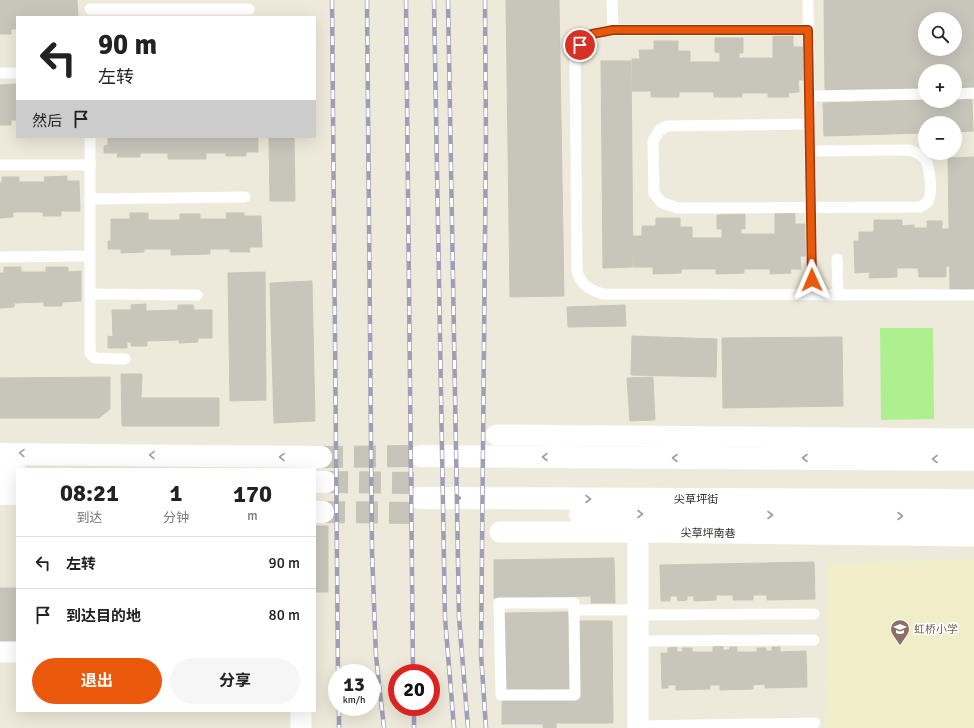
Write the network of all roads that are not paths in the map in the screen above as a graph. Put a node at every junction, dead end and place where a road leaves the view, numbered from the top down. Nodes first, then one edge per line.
1 (612, 0) edge
2 (808, 0) edge
3 (90, 9) edge
4 (249, 9) dead end
5 (613, 30) junction
6 (808, 30) junction
7 (0, 73) edge
8 (16, 73) edge
9 (974, 93) edge
10 (918, 94) edge
11 (962, 94) edge
12 (809, 96) junction
13 (809, 124) junction
14 (90, 138) edge
15 (810, 151) junction
16 (0, 164) edge
17 (90, 165) junction
18 (245, 197) dead end
19 (90, 199) junction
20 (811, 207) junction
21 (90, 256) junction
22 (0, 257) edge
23 (837, 258) dead end
24 (90, 294) junction
25 (197, 295) dead end
26 (812, 295) junction
27 (838, 295) junction
28 (974, 296) edge
29 (125, 359) dead end
30 (496, 435) dead end
31 (974, 439) edge
32 (0, 454) edge
33 (420, 456) tunnel mouth
34 (321, 457) tunnel mouth
35 (974, 460) edge
36 (0, 474) edge
37 (16, 474) edge
38 (974, 486) edge
39 (0, 494) edge
40 (16, 494) edge
41 (419, 498) junction
42 (974, 500) edge
43 (0, 509) edge
44 (16, 509) edge
45 (974, 516) edge
46 (500, 532) dead end
47 (638, 532) junction
48 (974, 536) edge
49 (574, 610) junction
50 (638, 612) junction
51 (814, 614) dead end
52 (814, 640) dead end
53 (638, 641) junction
54 (0, 652) edge
55 (16, 652) edge
56 (300, 712) edge
57 (815, 723) dead end
58 (638, 727) edge
59 (301, 728) edge

1 - 5 lane
2 - 6 lane
3 - 4 lane
5 - 6 lane
5 - 26 lane
6 - 12 lane
7 - 8 lane
9 - 11 lane
10 - 12 lane
12 - 13 lane
13 - 15 lane
13 - 20 lane
14 - 17 lane
15 - 20 lane
15 - 20 lane
16 - 17 lane
17 - 19 lane
18 - 19 lane
19 - 21 lane
20 - 26 lane
21 - 22 lane
21 - 24 lane
23 - 27 lane
24 - 25 lane
24 - 29 lane
26 - 27 lane
27 - 28 lane
30 - 31 street
34 -> 32 street
35 -> 33 street
36 - 37 street
38 - 41 street, 尖草坪街
39 - 40 street
41 -> 42 street, 尖草坪街
41 -> 45 street
43 - 44 street
46 - 47 street, 尖草坪南巷
47 - 48 street, 尖草坪南巷
47 - 50 street
49 - 49 lane
49 - 50 lane
50 - 51 lane
50 - 53 street
52 - 53 lane
53 - 58 street
54 - 55 street
56 - 59 street
57 - 58 lane

